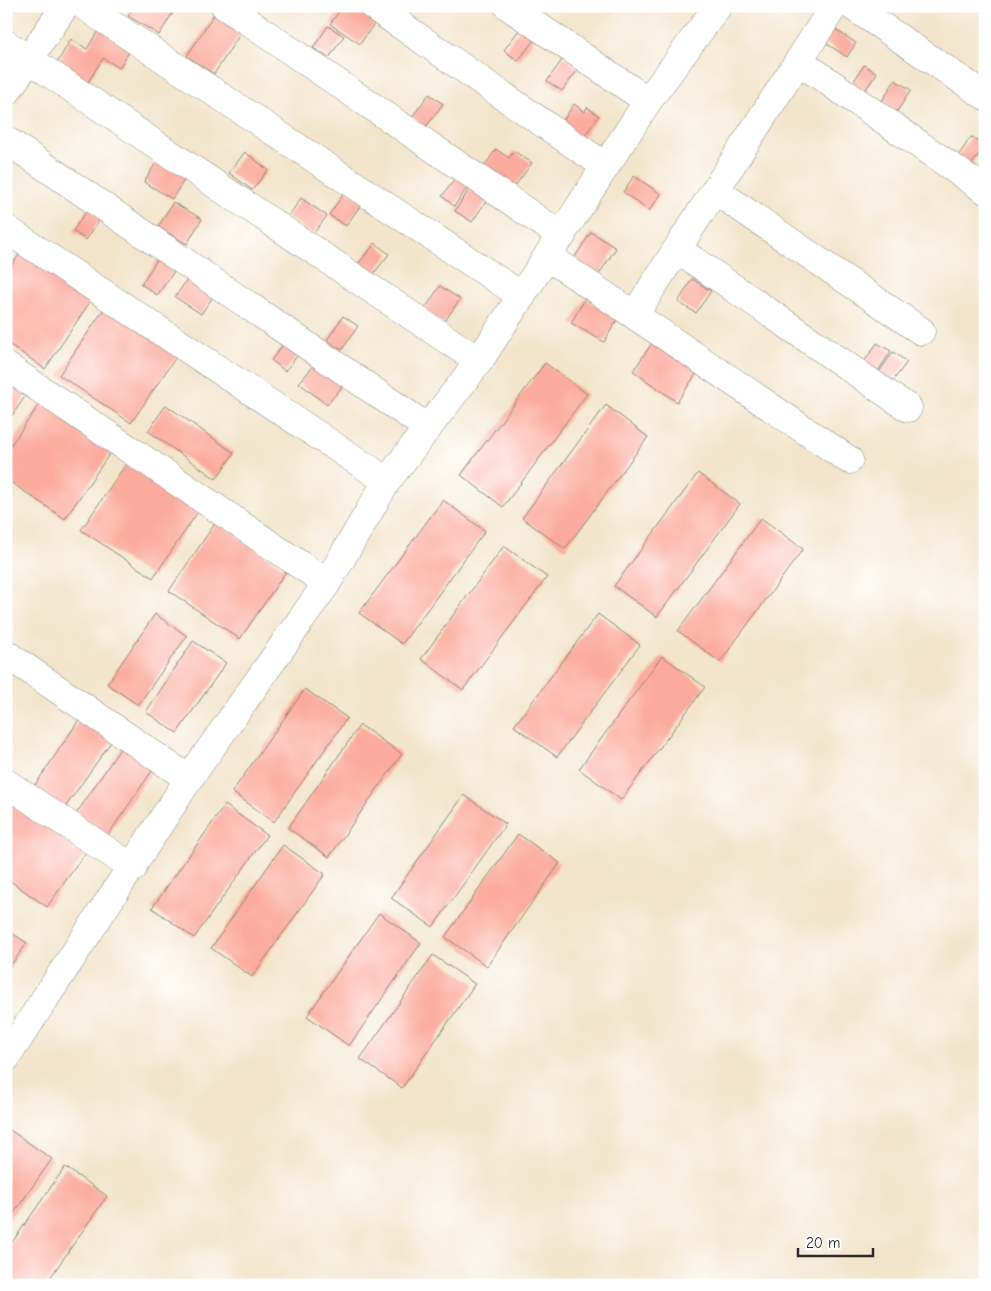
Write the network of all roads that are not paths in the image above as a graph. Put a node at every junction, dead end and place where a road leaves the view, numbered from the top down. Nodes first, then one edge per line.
1 (65, 6) edge
2 (84, 6) edge
3 (225, 6) edge
4 (373, 6) edge
5 (508, 6) edge
6 (718, 6) edge
7 (834, 6) edge
8 (852, 6) edge
9 (17, 51) edge
10 (800, 62) junction
11 (6, 93) edge
12 (985, 96) edge
13 (648, 101) junction
14 (6, 140) edge
15 (605, 166) junction
16 (985, 190) edge
17 (716, 191) junction
18 (6, 229) edge
19 (555, 247) junction
20 (676, 249) junction
21 (522, 296) junction
22 (635, 314) junction
23 (921, 331) dead end
24 (479, 361) junction
25 (6, 366) edge
26 (908, 408) dead end
27 (428, 428) junction
28 (849, 460) dead end
29 (388, 481) junction
30 (327, 583) junction
31 (6, 654) edge
32 (190, 779) junction
33 (6, 783) edge
34 (132, 868) junction
35 (6, 1058) edge

1 - 9 street
2 - 21 street
3 - 19 street
4 - 15 street
5 - 13 street
6 - 13 street
7 - 10 street
8 - 12 street
9 - 11 street
9 - 24 street
10 - 16 street
10 - 17 street
13 - 15 street
14 - 27 street
15 - 19 street
17 - 20 street
17 - 23 street
18 - 29 street
19 - 21 street
19 - 22 street
20 - 22 street
20 - 26 street
21 - 24 street
22 - 28 street
24 - 27 street
25 - 30 street
27 - 29 street
29 - 30 street
30 - 32 street
31 - 32 street
32 - 34 street
33 - 34 street
34 - 35 street

